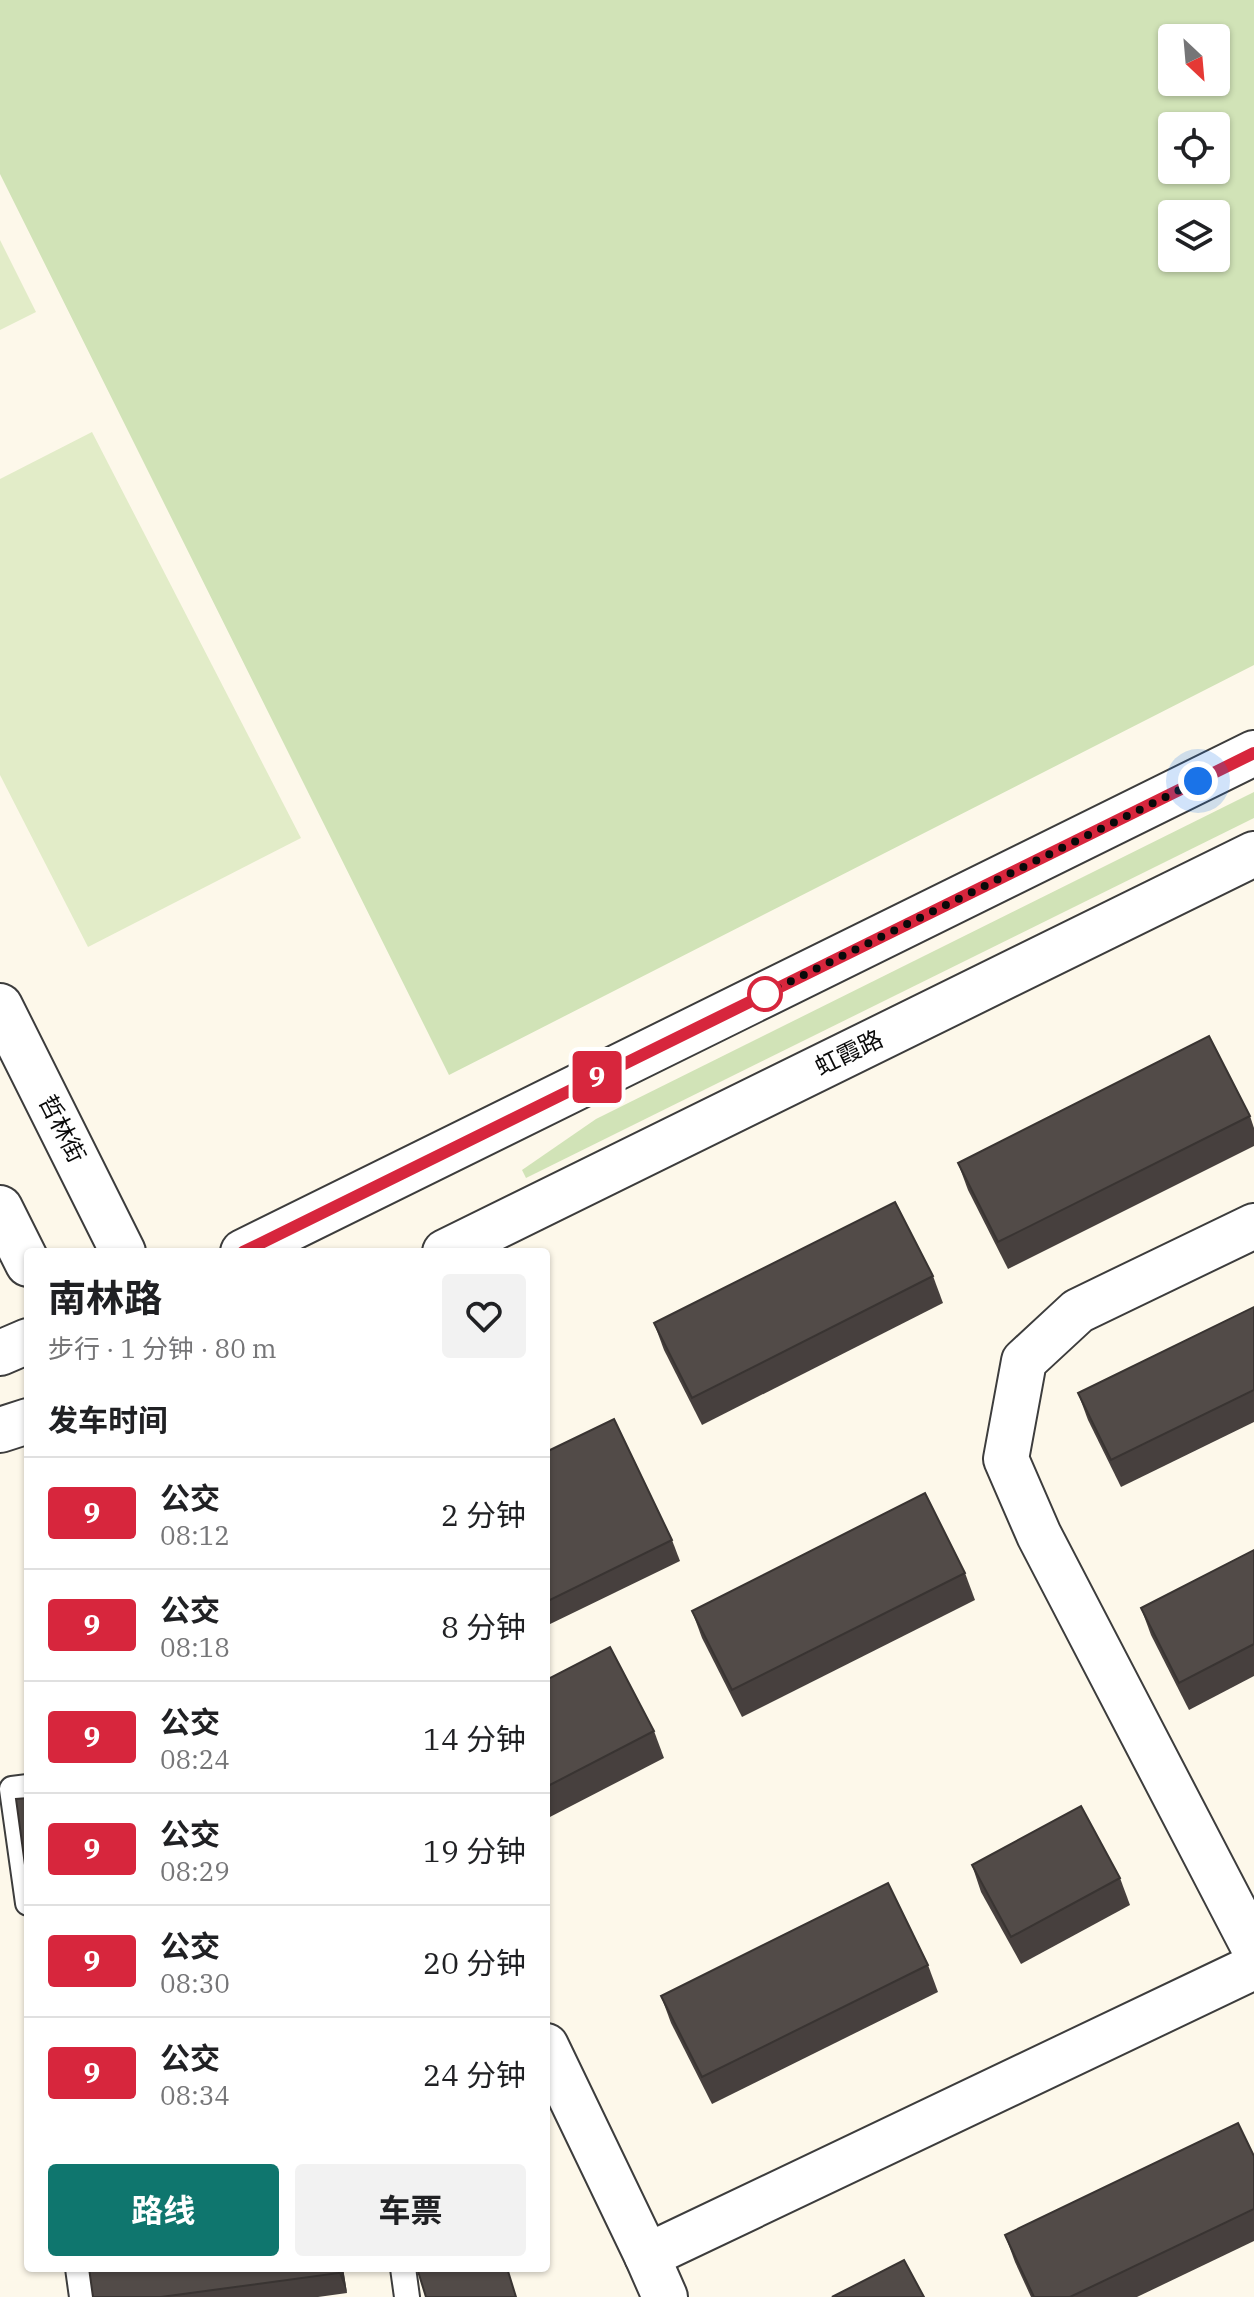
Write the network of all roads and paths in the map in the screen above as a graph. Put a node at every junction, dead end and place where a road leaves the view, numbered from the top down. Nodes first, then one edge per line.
1 (1254, 753) edge
2 (1254, 854) edge
3 (0, 1006) edge
4 (0, 1208) edge
5 (1254, 1226) edge
6 (121, 1248) edge
7 (251, 1248) edge
8 (453, 1248) edge
9 (24, 1256) edge
10 (24, 1343) edge
11 (0, 1353) edge
12 (24, 1422) edge
13 (0, 1430) edge
14 (24, 1788) edge
15 (24, 1874) edge
16 (1254, 1948) edge
17 (1254, 1967) edge
18 (550, 2054) edge
19 (647, 2256) junction
20 (79, 2272) edge
21 (404, 2272) edge
22 (82, 2297) edge
23 (407, 2297) edge
24 (665, 2297) edge

1 - 7 street
2 - 8 street, 虹霞路
3 - 6 street, 哲林街
4 - 9 street
5 - 16 street
10 - 11 street
12 - 13 street
14 - 15 lane
17 - 19 street
18 - 19 street
19 - 24 street
20 - 22 lane
21 - 23 lane

